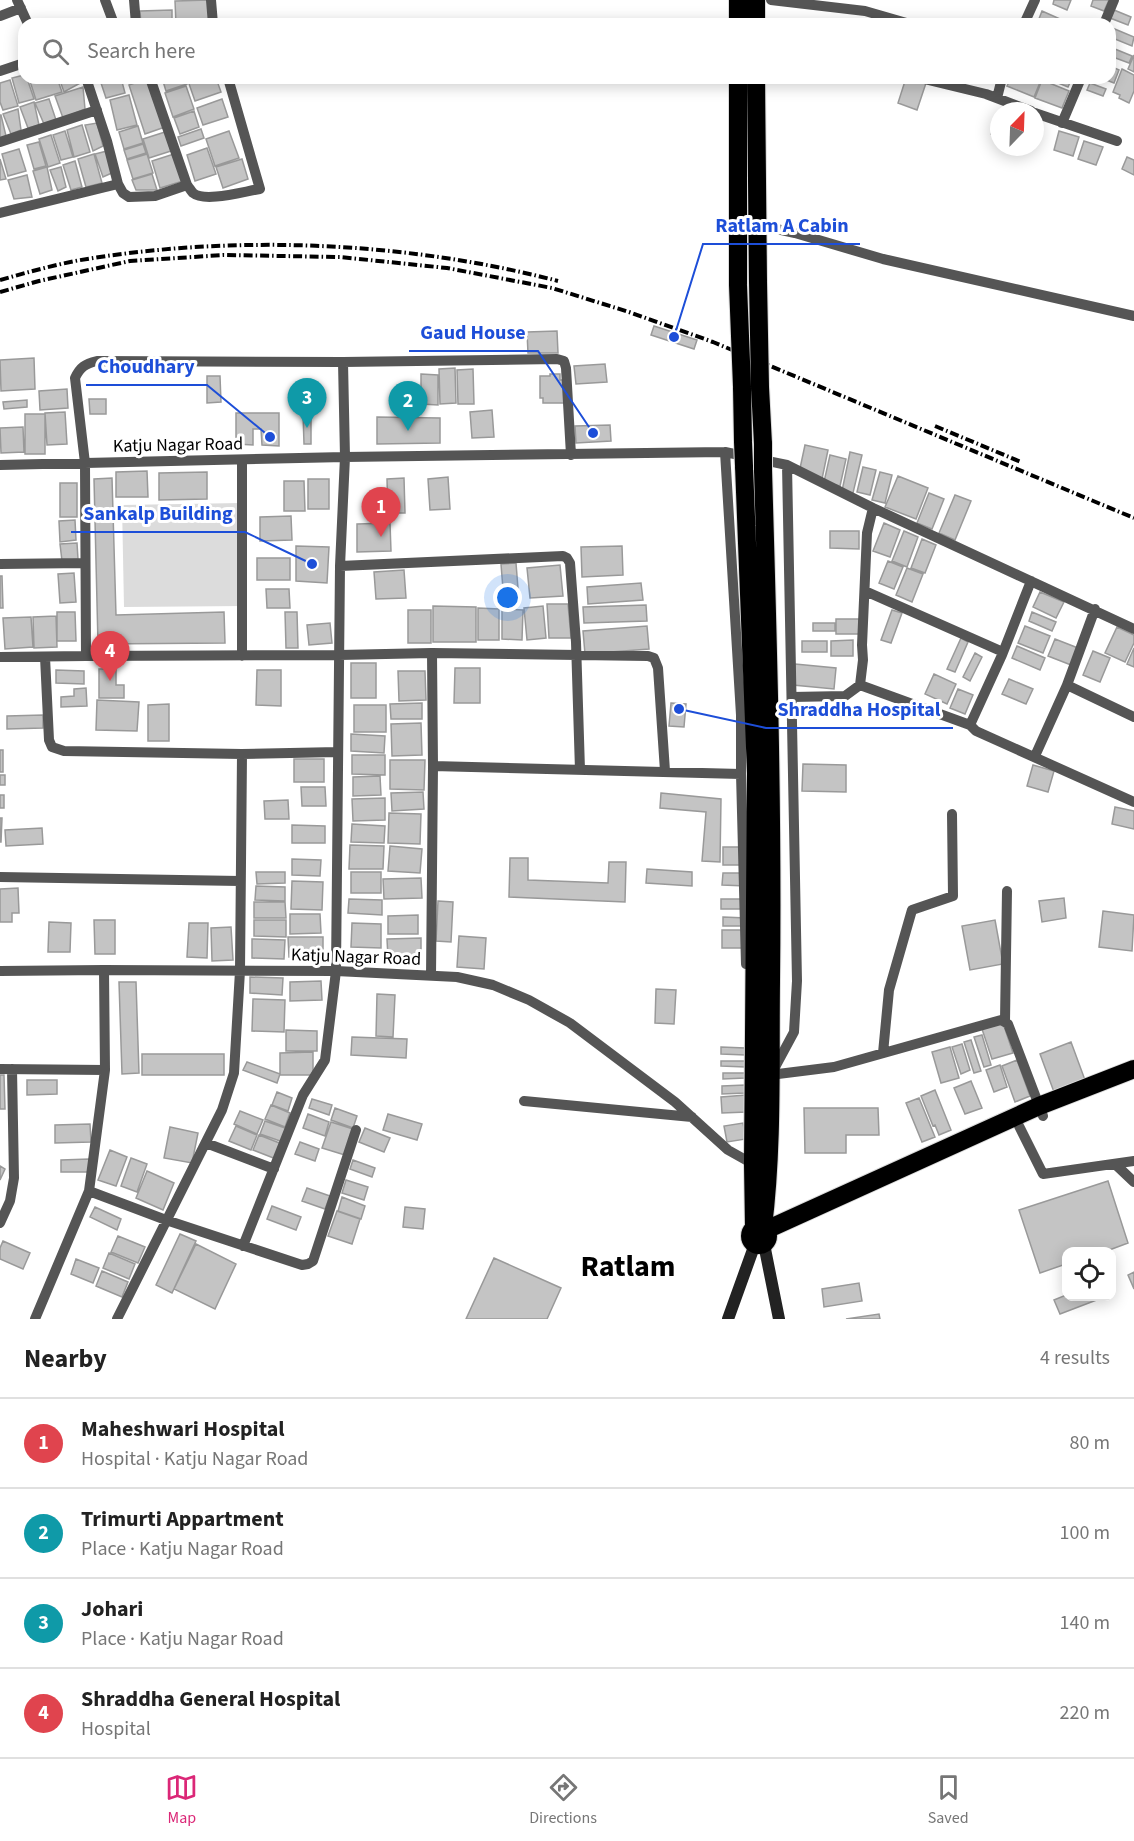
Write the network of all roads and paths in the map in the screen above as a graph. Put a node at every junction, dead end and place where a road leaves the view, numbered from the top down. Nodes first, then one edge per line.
1 (105, 0) edge
2 (134, 0) edge
3 (211, 0) edge
4 (738, 0) edge
5 (756, 0) edge
6 (771, 0) edge
7 (1035, 0) edge
8 (1114, 0) edge
9 (19, 4) edge
10 (0, 15) edge
11 (25, 18) edge
12 (112, 18) edge
13 (136, 18) edge
14 (212, 18) edge
15 (738, 18) edge
16 (756, 18) edge
17 (889, 18) edge
18 (1027, 18) edge
19 (1106, 18) edge
20 (18, 65) edge
21 (0, 71) edge
22 (88, 84) edge
23 (152, 84) edge
24 (230, 84) edge
25 (738, 84) edge
26 (756, 84) edge
27 (943, 84) edge
28 (1000, 84) edge
29 (1078, 84) edge
30 (997, 98) junction
31 (1007, 102) edge
32 (96, 110) junction
33 (1044, 116) edge
34 (1062, 123) junction
35 (1117, 141) dead end
36 (0, 142) edge
37 (118, 184) junction
38 (187, 185) junction
39 (0, 213) edge
40 (758, 225) junction
41 (1134, 316) edge
42 (344, 362) junction
43 (751, 387) junction
44 (725, 452) junction
45 (571, 455) junction
46 (345, 458) junction
47 (242, 461) junction
48 (85, 463) junction
49 (0, 465) edge
50 (787, 465) junction
51 (873, 508) junction
52 (85, 563) junction
53 (0, 564) edge
54 (340, 566) junction
55 (1031, 581) junction
56 (865, 591) junction
57 (1095, 609) junction
58 (1134, 629) edge
59 (1003, 652) junction
60 (432, 653) junction
61 (576, 654) junction
62 (339, 655) junction
63 (86, 656) junction
64 (242, 656) junction
65 (0, 657) edge
66 (45, 657) junction
67 (860, 685) junction
68 (1067, 685) junction
69 (792, 697) junction
70 (1134, 717) edge
71 (970, 725) junction
72 (338, 752) junction
73 (242, 754) junction
74 (1035, 756) junction
75 (433, 766) junction
76 (580, 770) junction
77 (665, 771) junction
78 (741, 774) junction
79 (1134, 801) edge
80 (952, 814) dead end
81 (0, 877) edge
82 (240, 881) junction
83 (1008, 891) dead end
84 (104, 970) junction
85 (0, 971) edge
86 (240, 971) junction
87 (336, 971) junction
88 (431, 976) junction
89 (1005, 1021) junction
90 (883, 1053) junction
91 (0, 1069) edge
92 (12, 1069) junction
93 (1134, 1069) edge
94 (105, 1070) junction
95 (762, 1073) junction
96 (1134, 1080) edge
97 (524, 1101) dead end
98 (1041, 1111) junction
99 (692, 1117) junction
100 (1019, 1126) junction
101 (356, 1130) dead end
102 (206, 1143) junction
103 (1134, 1161) edge
104 (753, 1164) junction
105 (1115, 1164) junction
106 (274, 1169) junction
107 (1134, 1182) edge
108 (89, 1191) junction
109 (5, 1198) edge
110 (166, 1220) junction
111 (0, 1223) edge
112 (762, 1235) junction
113 (243, 1246) junction
114 (35, 1319) edge
115 (117, 1319) edge
116 (728, 1319) edge
117 (779, 1319) edge

1 - 12 street
2 - 13 street
3 - 14 street
4 - 15 highway
5 - 16 highway
6 - 17 street
7 - 18 street
8 - 19 street
9 - 10 street
9 - 11 street
20 - 21 street
22 - 32 street
23 - 38 street
24 - 38 street
25 - 43 highway, bridge
26 - 40 highway
27 - 30 street
28 - 30 street
29 - 34 street
30 - 31 street
32 - 36 street
32 - 37 street
33 - 34 street
34 - 35 street
37 - 38 street
37 - 39 street
40 - 41 street
40 - 43 highway, bridge
42 - 45 street
42 - 46 street
42 - 48 street
43 - 95 highway, bridge
43 - 95 highway, bridge
44 - 45 street, Katju Nagar Road
44 - 50 street, Katju Nagar Road
44 - 78 street
45 - 46 street, Katju Nagar Road
46 - 47 street, Katju Nagar Road
46 - 54 street
47 - 48 street, Katju Nagar Road
47 - 64 street
48 - 49 street, Katju Nagar Road
48 - 52 street
50 - 51 street, Katju Nagar Road
50 - 69 street
51 - 55 street, Katju Nagar Road
51 - 56 street
52 - 53 street
52 - 63 street
54 - 61 street
54 - 62 street
55 - 57 street, Katju Nagar Road
55 - 59 street
56 - 59 street
56 - 67 street
57 - 58 street, Katju Nagar Road
57 - 68 street
59 - 71 street
60 - 61 street
60 - 62 street
60 - 75 street
61 - 76 street
61 - 77 street
62 - 64 street
62 - 72 street
63 - 64 street
63 - 66 street
65 - 66 street
66 - 73 street
67 - 69 street
67 - 71 street
68 - 70 street
68 - 74 street
69 - 95 street
71 - 74 street
72 - 73 street
72 - 87 street
73 - 82 street
74 - 79 street
75 - 76 street
75 - 88 street
76 - 77 street
77 - 78 street
78 - 95 street
80 - 90 street
81 - 82 street
82 - 86 street
83 - 89 street
84 - 85 street, Katju Nagar Road
84 - 86 street, Katju Nagar Road
84 - 94 street
86 - 87 street, Katju Nagar Road
86 - 102 street
87 - 88 street, Katju Nagar Road
87 - 106 street
88 - 99 street, Katju Nagar Road
89 - 90 street
89 - 98 street
90 - 95 street
91 - 92 street
92 - 94 street
92 - 109 street
93 - 98 highway
94 - 108 street
95 - 104 highway
95 - 112 highway
96 - 98 highway
97 - 99 street
98 - 100 highway
98 - 112 highway
99 - 104 street, Katju Nagar Road
100 - 105 street
100 - 112 highway
101 - 113 street
102 - 106 street
102 - 110 street
103 - 105 street
104 - 112 highway
105 - 107 street
106 - 113 street
108 - 110 street
108 - 114 street
109 - 111 street
110 - 113 street
110 - 115 street
112 - 116 main road
112 - 117 main road

